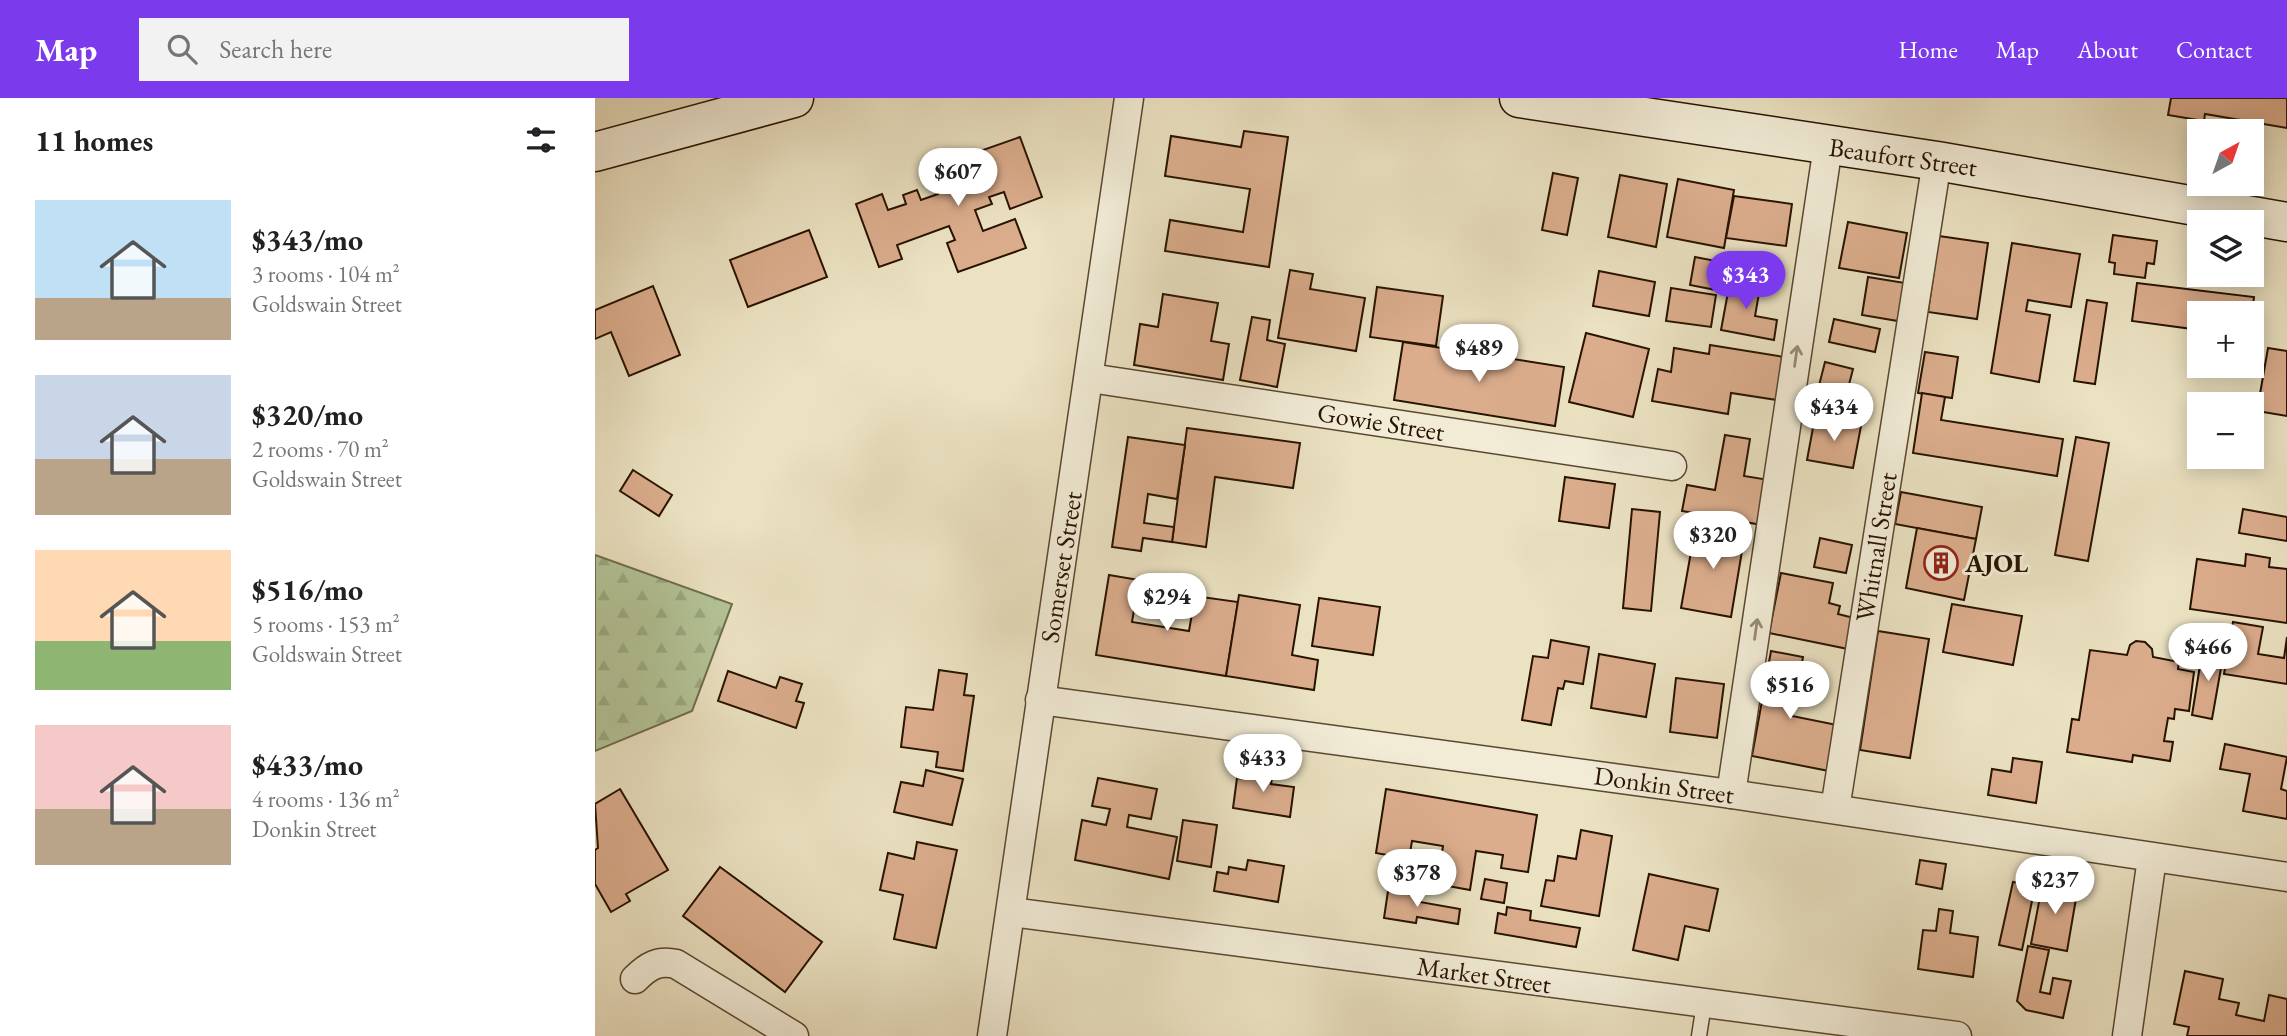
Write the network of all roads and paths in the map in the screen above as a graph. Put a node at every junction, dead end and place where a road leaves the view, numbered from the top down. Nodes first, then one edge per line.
1 (794, 98) edge
2 (1129, 98) edge
3 (1519, 98) edge
4 (1828, 146) junction
5 (595, 152) edge
6 (1937, 161) junction
7 (2287, 222) edge
8 (1090, 378) junction
9 (1672, 466) dead end
10 (1040, 700) junction
11 (1731, 794) junction
12 (1835, 809) junction
13 (2152, 859) junction
14 (2287, 877) edge
15 (1012, 912) junction
16 (635, 979) dead end
17 (1704, 1004) junction
18 (794, 1036) edge
19 (992, 1036) edge
20 (1699, 1036) edge
21 (1957, 1036) edge
22 (2127, 1036) edge

1 - 5 main road
2 - 8 street, Somerset Street
3 - 4 main road, Beaufort Street
4 - 6 main road, Beaufort Street
11 -> 4 street
6 - 7 main road, Beaufort Street
6 - 12 street, Whitnall Street
8 - 9 street, Gowie Street
8 - 10 street, Somerset Street
10 - 11 street, Donkin Street
10 - 15 street, Somerset Street
11 - 12 street, Donkin Street
12 - 13 street, Donkin Street
13 - 14 street, Donkin Street
13 - 22 street
15 - 17 street, Market Street
15 - 19 street, Somerset Street
16 - 18 street
17 - 20 lane
17 - 21 street, Market Street

